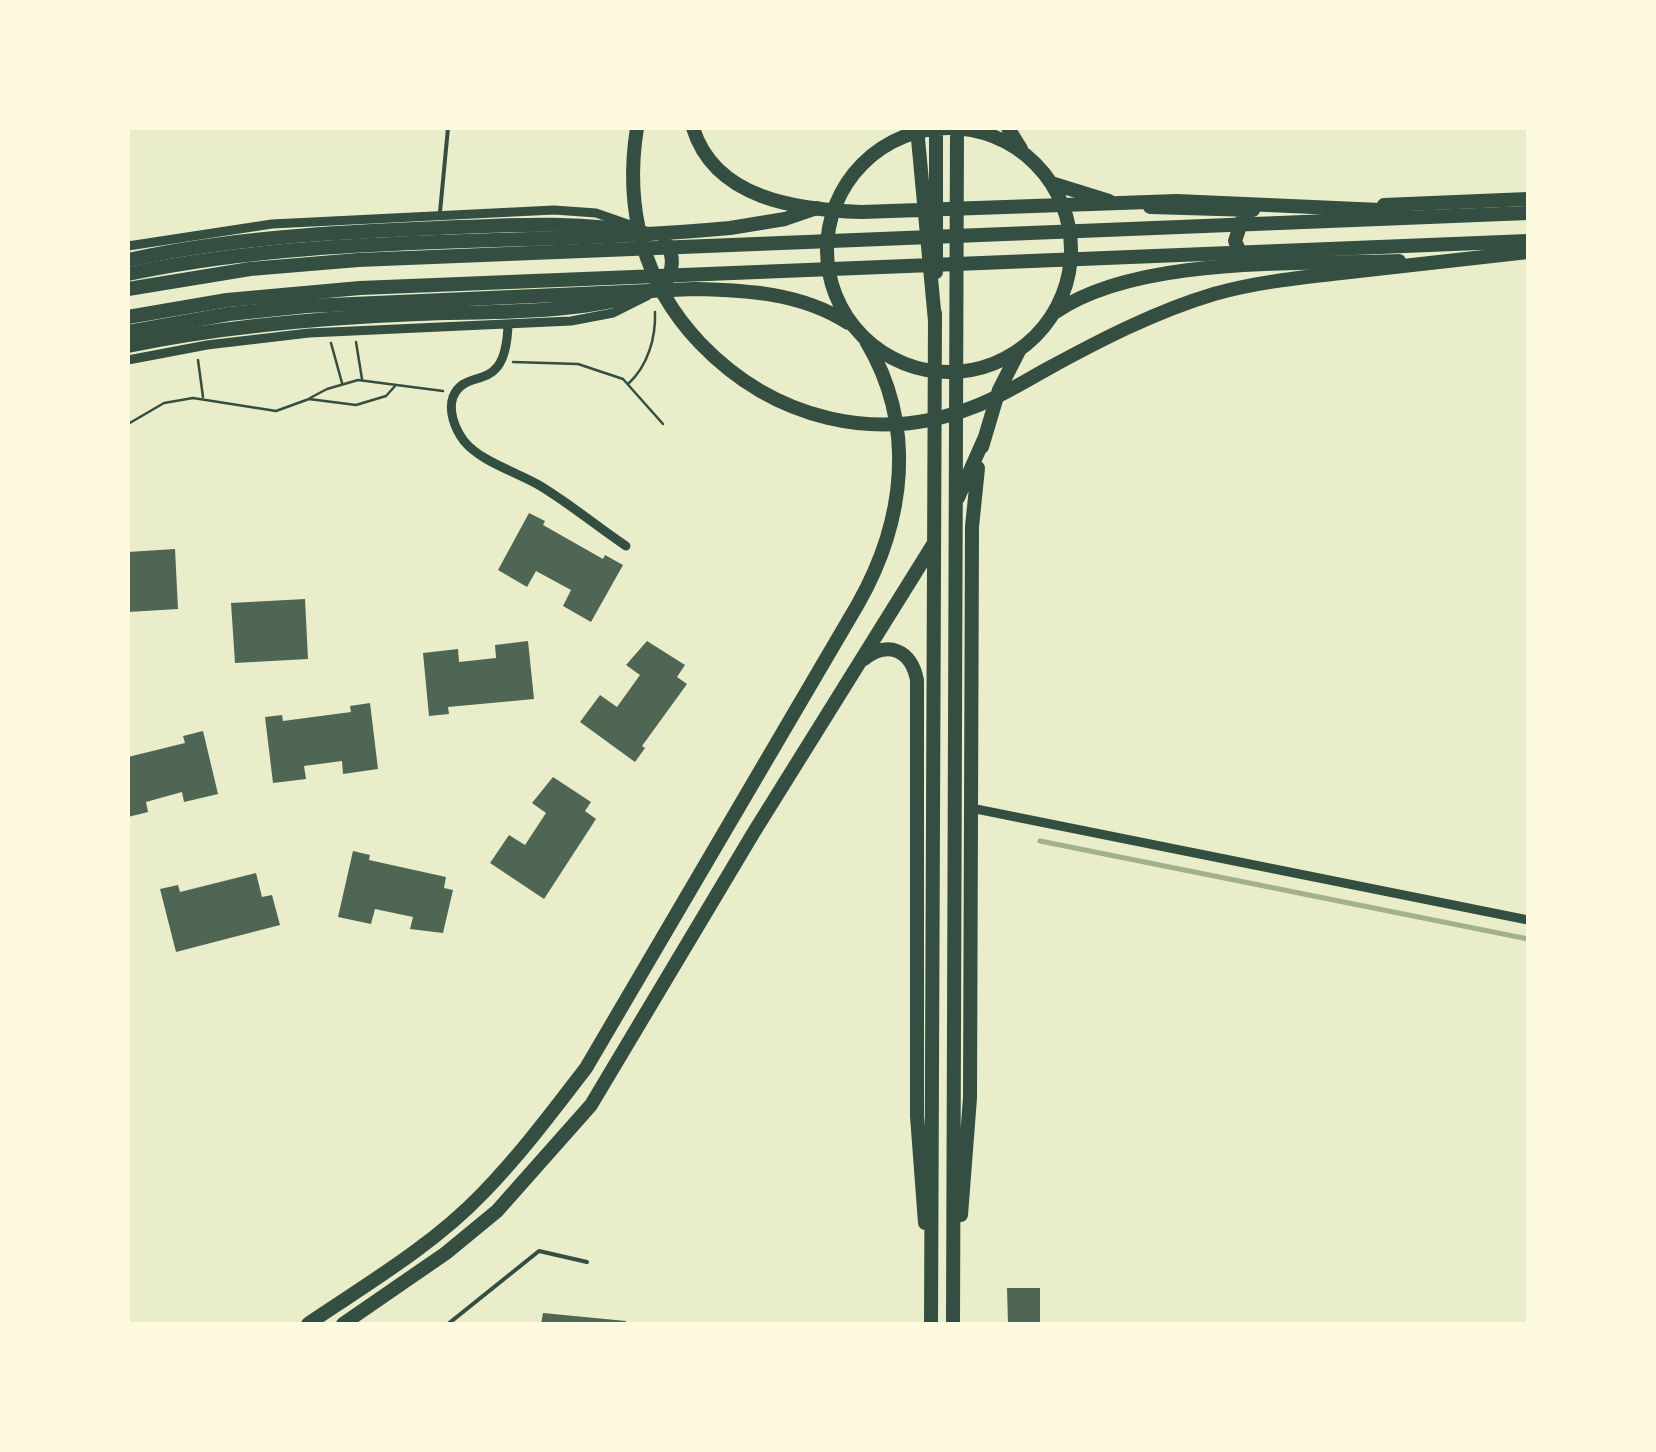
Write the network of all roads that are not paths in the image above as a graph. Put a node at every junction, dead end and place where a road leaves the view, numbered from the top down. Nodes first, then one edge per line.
1 (448, 128) edge
2 (638, 128) edge
3 (693, 128) edge
4 (892, 128) edge
5 (916, 128) edge
6 (936, 128) edge
7 (957, 128) edge
8 (1008, 128) edge
9 (878, 150) junction
10 (1028, 157) junction
11 (1051, 183) junction
12 (842, 190) junction
13 (1528, 199) edge
14 (1256, 210) junction
15 (1528, 213) edge
16 (440, 214) junction
17 (1464, 216) junction
18 (650, 234) junction
19 (1528, 242) edge
20 (128, 246) edge
21 (1528, 254) edge
22 (128, 260) edge
23 (1259, 266) junction
24 (128, 274) edge
25 (128, 289) edge
26 (654, 290) junction
27 (1053, 314) junction
28 (128, 318) edge
29 (936, 322) junction
30 (508, 324) junction
31 (854, 328) junction
32 (128, 332) edge
33 (866, 341) junction
34 (128, 346) edge
35 (1020, 349) junction
36 (128, 360) edge
37 (984, 439) junction
38 (626, 546) dead end
39 (860, 663) junction
40 (972, 714) junction
41 (918, 716) junction
42 (971, 808) junction
43 (1528, 920) edge
44 (587, 1262) dead end
45 (932, 1270) junction
46 (953, 1270) junction
47 (308, 1324) edge
48 (343, 1324) edge
49 (448, 1324) edge
50 (931, 1324) edge
51 (953, 1324) edge

1 - 16 lane
2 - 21 main road
3 - 17 main road
4 - 9 main road
5 - 29 main road
6 - 29 main road
7 - 46 main road
8 - 10 main road
9 - 10 main road
9 - 12 main road
10 - 11 main road
11 - 14 main road
11 - 27 main road
12 - 18 main road
12 - 31 main road
13 - 14 main road
14 - 23 main road
15 - 17 main road
16 - 18 street
16 - 20 street
17 - 25 main road
18 - 22 main road
18 - 24 main road
18 - 26 main road
19 - 28 main road
21 - 23 main road
23 - 27 main road
26 - 30 street
26 - 31 main road
26 - 32 main road
26 - 34 main road
27 - 35 main road
29 - 45 main road
30 - 36 street
30 - 38 street
31 - 33 main road
33 - 35 main road
33 - 47 main road
35 - 37 main road
37 - 39 main road
37 - 40 main road
39 - 41 main road
39 - 48 main road
40 - 41 main road
40 - 42 main road
41 - 45 main road
42 - 43 street
42 - 46 main road
44 - 49 lane
45 - 50 main road
46 - 51 main road

